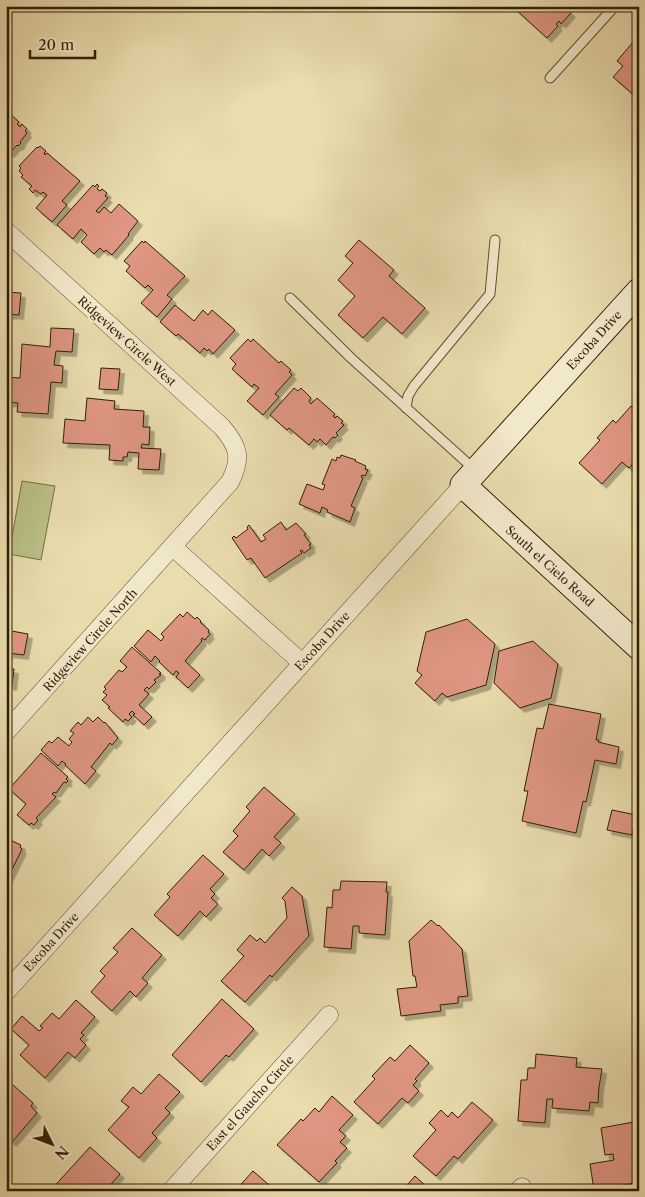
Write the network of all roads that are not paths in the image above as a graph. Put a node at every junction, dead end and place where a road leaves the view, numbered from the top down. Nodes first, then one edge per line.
1 (615, 6) edge
2 (550, 78) dead end
3 (6, 232) edge
4 (495, 240) dead end
5 (639, 291) edge
6 (290, 298) dead end
7 (406, 408) junction
8 (237, 457) joint
9 (470, 478) junction
10 (173, 547) junction
11 (639, 647) edge
12 (302, 663) junction
13 (6, 732) edge
14 (6, 992) edge
15 (329, 1015) dead end
16 (171, 1191) edge

1 - 2 lane
3 - 8 street, Ridgeview Circle West
4 - 7 lane
5 - 9 street, Escoba Drive
6 - 7 lane
7 - 9 lane
8 - 10 street, Ridgeview Circle North
9 - 11 street, South el Cielo Road
9 - 12 street, Escoba Drive
10 - 12 street
10 - 13 street, Ridgeview Circle North
12 - 14 street, Escoba Drive
15 - 16 street, East el Gaucho Circle

